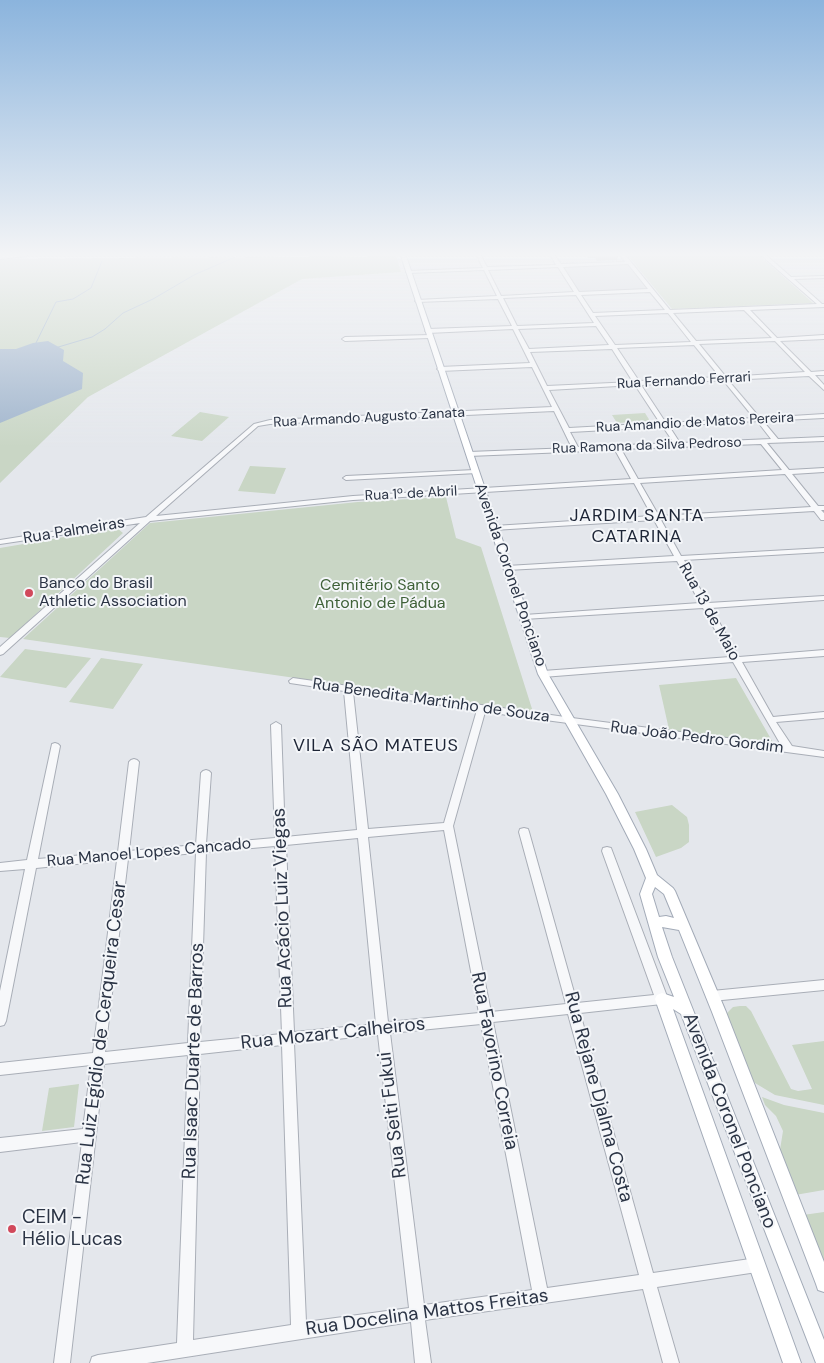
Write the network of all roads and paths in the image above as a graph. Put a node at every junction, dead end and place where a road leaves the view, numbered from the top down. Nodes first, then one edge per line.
1 (424, 320) edge
2 (511, 320) edge
3 (595, 320) edge
4 (676, 320) edge
5 (756, 320) edge
6 (598, 324) junction
7 (515, 328) junction
8 (429, 334) junction
9 (824, 337) edge
10 (345, 339) dead end
11 (776, 340) junction
12 (696, 344) junction
13 (613, 347) junction
14 (526, 351) junction
15 (533, 364) junction
16 (440, 369) junction
17 (824, 373) edge
18 (810, 374) junction
19 (725, 379) junction
20 (637, 383) junction
21 (545, 388) junction
22 (824, 388) edge
23 (556, 409) junction
24 (456, 414) junction
25 (824, 416) edge
26 (760, 419) junction
27 (664, 424) junction
28 (566, 430) junction
29 (824, 439) edge
30 (776, 441) junction
31 (763, 442) junction
32 (678, 445) junction
33 (617, 448) junction
34 (576, 449) junction
35 (469, 454) junction
36 (824, 470) edge
37 (475, 472) junction
38 (788, 472) junction
39 (346, 478) dead end
40 (636, 481) junction
41 (481, 490) junction
42 (820, 508) edge
43 (656, 518) junction
44 (824, 518) edge
45 (149, 519) junction
46 (124, 524) junction
47 (494, 528) junction
48 (133, 532) junction
49 (0, 542) edge
50 (824, 550) edge
51 (679, 558) junction
52 (507, 568) junction
53 (824, 598) edge
54 (706, 606) junction
55 (524, 617) junction
56 (0, 652) edge
57 (824, 653) edge
58 (736, 659) junction
59 (543, 674) junction
60 (293, 681) dead end
61 (348, 689) junction
62 (482, 708) junction
63 (824, 715) edge
64 (770, 720) junction
65 (569, 721) junction
66 (276, 725) dead end
67 (55, 746) dead end
68 (789, 750) junction
69 (824, 754) edge
70 (134, 762) dead end
71 (206, 773) dead end
72 (449, 822) junction
73 (524, 832) dead end
74 (362, 834) junction
75 (280, 841) junction
76 (201, 848) junction
77 (607, 850) dead end
78 (123, 855) junction
79 (32, 864) junction
80 (0, 867) edge
81 (652, 878) junction
82 (656, 926) junction
83 (683, 926) junction
84 (824, 985) edge
85 (677, 987) junction
86 (712, 996) junction
87 (664, 1000) junction
88 (574, 1009) junction
89 (686, 1011) junction
90 (486, 1018) junction
91 (0, 1021) edge
92 (383, 1029) junction
93 (288, 1039) junction
94 (194, 1049) junction
95 (99, 1059) junction
96 (0, 1069) edge
97 (90, 1135) junction
98 (0, 1145) edge
99 (757, 1265) junction
100 (649, 1281) junction
101 (824, 1284) edge
102 (541, 1297) junction
103 (417, 1314) junction
104 (299, 1330) junction
105 (186, 1348) junction
106 (824, 1362) edge
107 (62, 1363) edge
108 (98, 1363) edge
109 (423, 1363) edge
110 (671, 1363) edge
111 (792, 1363) edge

1 - 8 main road, Avenida Coronel Ponciano
2 - 7 street
3 - 6 street
4 - 12 street
5 - 11 street
6 - 7 street
6 - 13 street
7 - 8 street
7 - 14 street
8 - 10 street
8 - 16 main road, Avenida Coronel Ponciano
9 - 11 street
11 - 12 street
11 - 18 street
12 - 13 street
12 - 19 street
13 - 14 street
13 - 20 street
14 - 15 street
15 - 16 street
15 - 21 street
16 - 24 main road, Avenida Coronel Ponciano
17 - 18 street, Rua Fernando Ferrari
18 - 19 street, Rua Fernando Ferrari
18 - 22 street
19 - 20 street, Rua Fernando Ferrari
19 - 26 street
20 - 21 street, Rua Fernando Ferrari
20 - 27 street
21 - 23 street
23 - 24 street, Rua Armando Augusto Zanata
23 - 28 street
24 - 35 main road, Avenida Coronel Ponciano
24 - 45 street, Rua Armando Augusto Zanata
25 - 26 street, Rua Amandio de Matos Pereira
26 - 27 street, Rua Amandio de Matos Pereira
26 - 30 street
27 - 28 street, Rua Amandio de Matos Pereira
27 - 32 street
28 - 34 street
29 - 30 street, Rua Ramona da Silva Pedroso
30 - 31 street, Rua Ramona da Silva Pedroso
31 - 32 street, Rua Ramona da Silva Pedroso
31 - 38 street
32 - 33 street, Rua Ramona da Silva Pedroso
33 - 34 street, Rua Ramona da Silva Pedroso
33 - 40 street, Rua 13 de Maio
34 - 35 street, Rua Ramona da Silva Pedroso
35 - 37 main road, Avenida Coronel Ponciano
36 - 38 street, Rua 1º de Abril
37 - 39 street
37 - 41 main road, Avenida Coronel Ponciano
38 - 40 street, Rua 1º de Abril
38 - 42 street
40 - 41 street, Rua 1º de Abril
40 - 43 street, Rua 13 de Maio
41 - 45 street, Rua 1º de Abril
41 - 47 main road, Avenida Coronel Ponciano
42 - 43 street
42 - 44 street
43 - 47 street
43 - 51 street, Rua 13 de Maio
45 - 46 street, Rua Palmeiras
45 - 48 street, Rua Armando Augusto Zanata
46 - 48 street
46 - 49 street, Rua Palmeiras
47 - 52 main road, Avenida Coronel Ponciano
48 - 56 street, Rua Armando Augusto Zanata
50 - 51 street
51 - 52 street
51 - 54 street, Rua 13 de Maio
52 - 55 main road, Avenida Coronel Ponciano
53 - 54 street
54 - 55 street
54 - 58 street, Rua 13 de Maio
55 - 59 main road, Avenida Coronel Ponciano
57 - 58 street
58 - 59 street
58 - 64 street, Rua 13 de Maio
59 - 65 main road, Avenida Coronel Ponciano
60 - 61 street, Rua Benedita Martinho de Souza
61 - 62 street, Rua Benedita Martinho de Souza
61 - 74 street, Rua Seiti Fukui
62 - 65 street, Rua Benedita Martinho de Souza
62 - 72 street, Rua Favorino Correia
63 - 64 street
64 - 68 street, Rua 13 de Maio
65 - 68 street, Rua João Pedro Gordim
65 - 81 main road, Avenida Coronel Ponciano
66 - 75 street, Rua Acácio Luiz Viegas
67 - 79 street
68 - 69 street, Rua João Pedro Gordim
70 - 78 street, Rua Luiz Egídio de Cerqueira Cesar
71 - 76 street, Rua Isaac Duarte de Barros
72 - 74 street, Rua Manoel Lopes Cancado
72 - 90 street, Rua Favorino Correia
73 - 88 street, Rua Rejane Djalma Costa
74 - 75 street, Rua Manoel Lopes Cancado
74 - 92 street, Rua Seiti Fukui
75 - 76 street, Rua Manoel Lopes Cancado
75 - 93 street, Rua Acácio Luiz Viegas
76 - 78 street, Rua Manoel Lopes Cancado
76 - 94 street, Rua Isaac Duarte de Barros
77 - 87 street
78 - 79 street, Rua Manoel Lopes Cancado
78 - 95 street, Rua Luiz Egídio de Cerqueira Cesar
79 - 80 street, Rua Manoel Lopes Cancado
79 - 91 street
81 - 82 main road, Avenida Coronel Ponciano
81 - 83 main road, Avenida Coronel Ponciano
82 - 83 main road
82 - 85 main road, Avenida Coronel Ponciano
83 - 86 main road, Avenida Coronel Ponciano
84 - 86 street
85 - 87 main road
85 - 89 main road, Avenida Coronel Ponciano
86 - 101 main road, Avenida Coronel Ponciano
87 - 88 street, Rua Mozart Calheiros
87 - 89 main road
87 - 99 main road
88 - 90 street, Rua Mozart Calheiros
88 - 100 street, Rua Rejane Djalma Costa
89 - 106 main road, Avenida Coronel Ponciano
90 - 92 street, Rua Mozart Calheiros
90 - 102 street, Rua Favorino Correia
92 - 93 street, Rua Mozart Calheiros
92 - 103 street, Rua Seiti Fukui
93 - 94 street, Rua Mozart Calheiros
93 - 104 street, Rua Acácio Luiz Viegas
94 - 95 street, Rua Mozart Calheiros
94 - 105 street, Rua Isaac Duarte de Barros
95 - 96 street, Rua Mozart Calheiros
95 - 97 street, Rua Luiz Egídio de Cerqueira Cesar
97 - 98 street
97 - 107 street, Rua Luiz Egídio de Cerqueira Cesar
99 - 100 street, Rua Docelina Mattos Freitas
99 - 111 main road
100 - 102 street, Rua Docelina Mattos Freitas
100 - 110 street, Rua Rejane Djalma Costa
102 - 103 street, Rua Docelina Mattos Freitas
103 - 104 street, Rua Docelina Mattos Freitas
103 - 109 street, Rua Seiti Fukui
104 - 105 street, Rua Docelina Mattos Freitas
105 - 108 street, Rua Docelina Mattos Freitas

